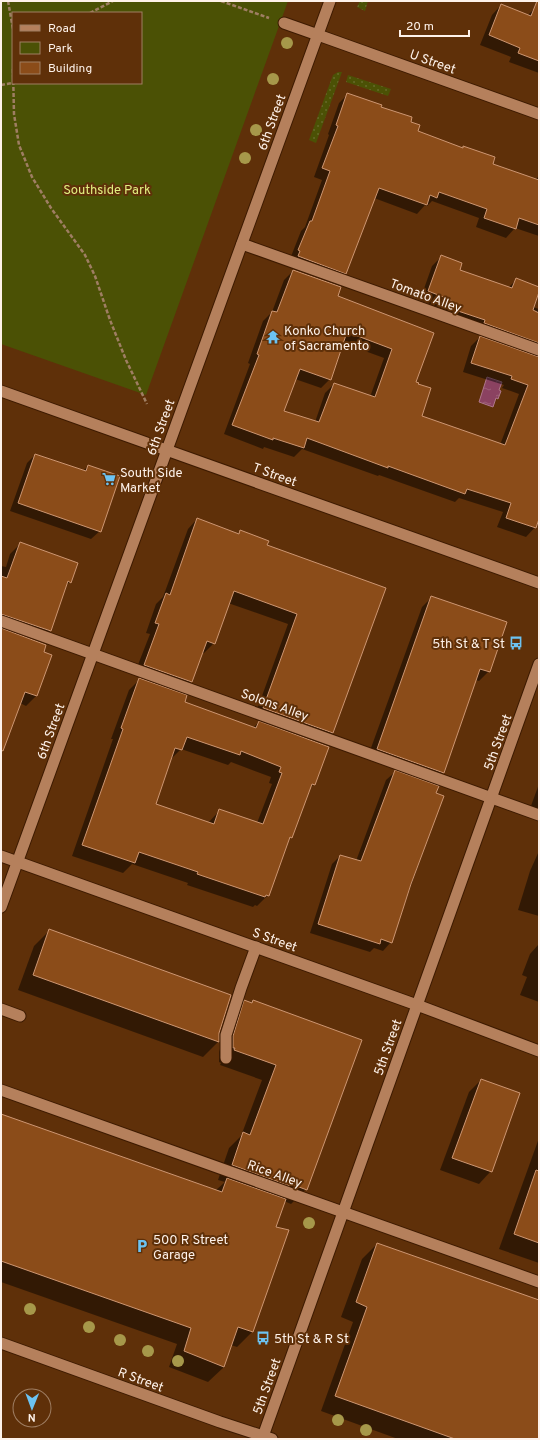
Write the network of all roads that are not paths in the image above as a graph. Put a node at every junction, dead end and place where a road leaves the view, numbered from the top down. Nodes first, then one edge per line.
1 (330, 1) edge
2 (284, 23) road end
3 (318, 35) junction
4 (539, 114) edge
5 (242, 244) junction
6 (539, 350) edge
7 (1, 391) edge
8 (167, 449) junction
9 (539, 583) edge
10 (1, 621) edge
11 (93, 654) junction
12 (539, 664) edge
13 (492, 797) junction
14 (539, 815) edge
15 (1, 856) edge
16 (18, 862) junction
17 (1, 907) edge
18 (256, 947) junction
19 (417, 1005) junction
20 (1, 1009) edge
21 (20, 1016) dead end
22 (539, 1051) edge
23 (226, 1058) dead end
24 (1, 1090) edge
25 (343, 1212) junction
26 (539, 1282) edge
27 (1, 1343) edge
28 (266, 1438) edge

1 - 3 street, 6th Street
2 - 3 street, U Street
3 - 4 street, U Street
3 - 5 street, 6th Street
5 - 6 street, Tomato Alley
5 - 8 street, 6th Street
7 - 8 street, T Street
8 - 9 street, T Street
8 - 11 street, 6th Street
10 - 11 street, Solons Alley
11 - 13 street, Solons Alley
11 - 16 street, 6th Street
12 - 13 street, 5th Street
13 - 14 street, Solons Alley
13 - 19 street, 5th Street
15 - 16 street, S Street
16 - 17 street, 6th Street
16 - 18 street, S Street
18 - 19 street, S Street
18 - 23 street
19 - 22 street, S Street
19 - 25 street, 5th Street
20 - 21 street
24 - 25 street, Rice Alley
25 - 26 street, Rice Alley
25 - 28 street, 5th Street
27 - 28 street, R Street

